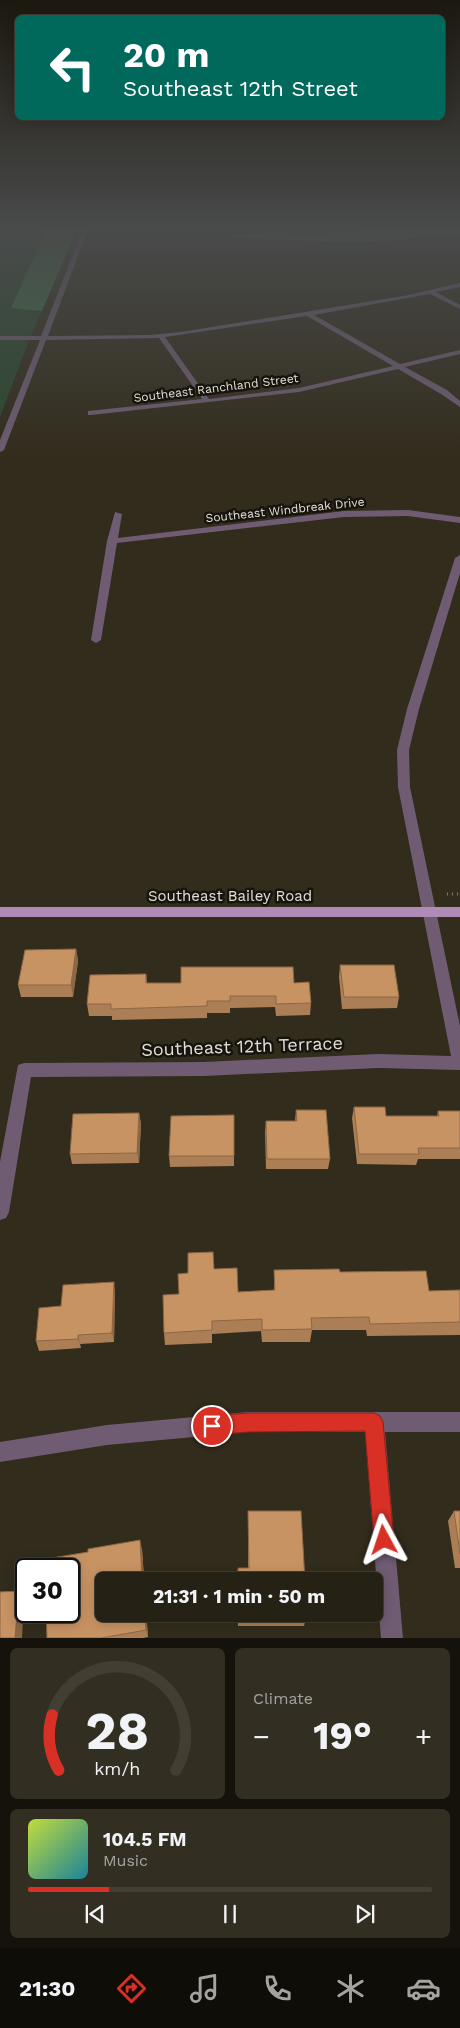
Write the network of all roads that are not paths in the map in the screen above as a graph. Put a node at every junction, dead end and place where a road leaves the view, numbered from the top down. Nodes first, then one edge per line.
1 (55, 305) edge
2 (356, 305) edge
3 (308, 314) junction
4 (161, 336) junction
5 (0, 338) edge
6 (42, 338) junction
7 (460, 352) edge
8 (399, 366) junction
9 (208, 401) junction
10 (460, 406) edge
11 (91, 413) dead end
12 (0, 450) edge
13 (118, 514) dead end
14 (460, 520) edge
15 (112, 541) junction
16 (460, 558) edge
17 (96, 640) dead end
18 (0, 912) edge
19 (429, 912) junction
20 (460, 912) edge
21 (460, 1063) edge
22 (0, 1212) edge
23 (374, 1422) junction
24 (460, 1422) edge
25 (0, 1452) edge
26 (392, 1638) edge

1 - 6 street
2 - 3 street
3 - 4 street
3 - 8 street
4 - 6 street
4 - 9 street
5 - 6 street
6 - 12 street
7 - 8 street, Southeast Ranchland Street
8 - 9 street, Southeast Ranchland Street
8 - 10 street
9 - 11 street, Southeast Ranchland Street
13 - 15 street
14 - 15 street, Southeast Windbreak Drive
15 - 17 street
16 - 19 street
18 - 19 main road, Southeast Bailey Road
19 - 20 main road, Southeast Bailey Road
19 - 21 street
21 - 22 street, Southeast 12th Terrace
23 - 24 street
23 - 25 street
23 - 26 street

